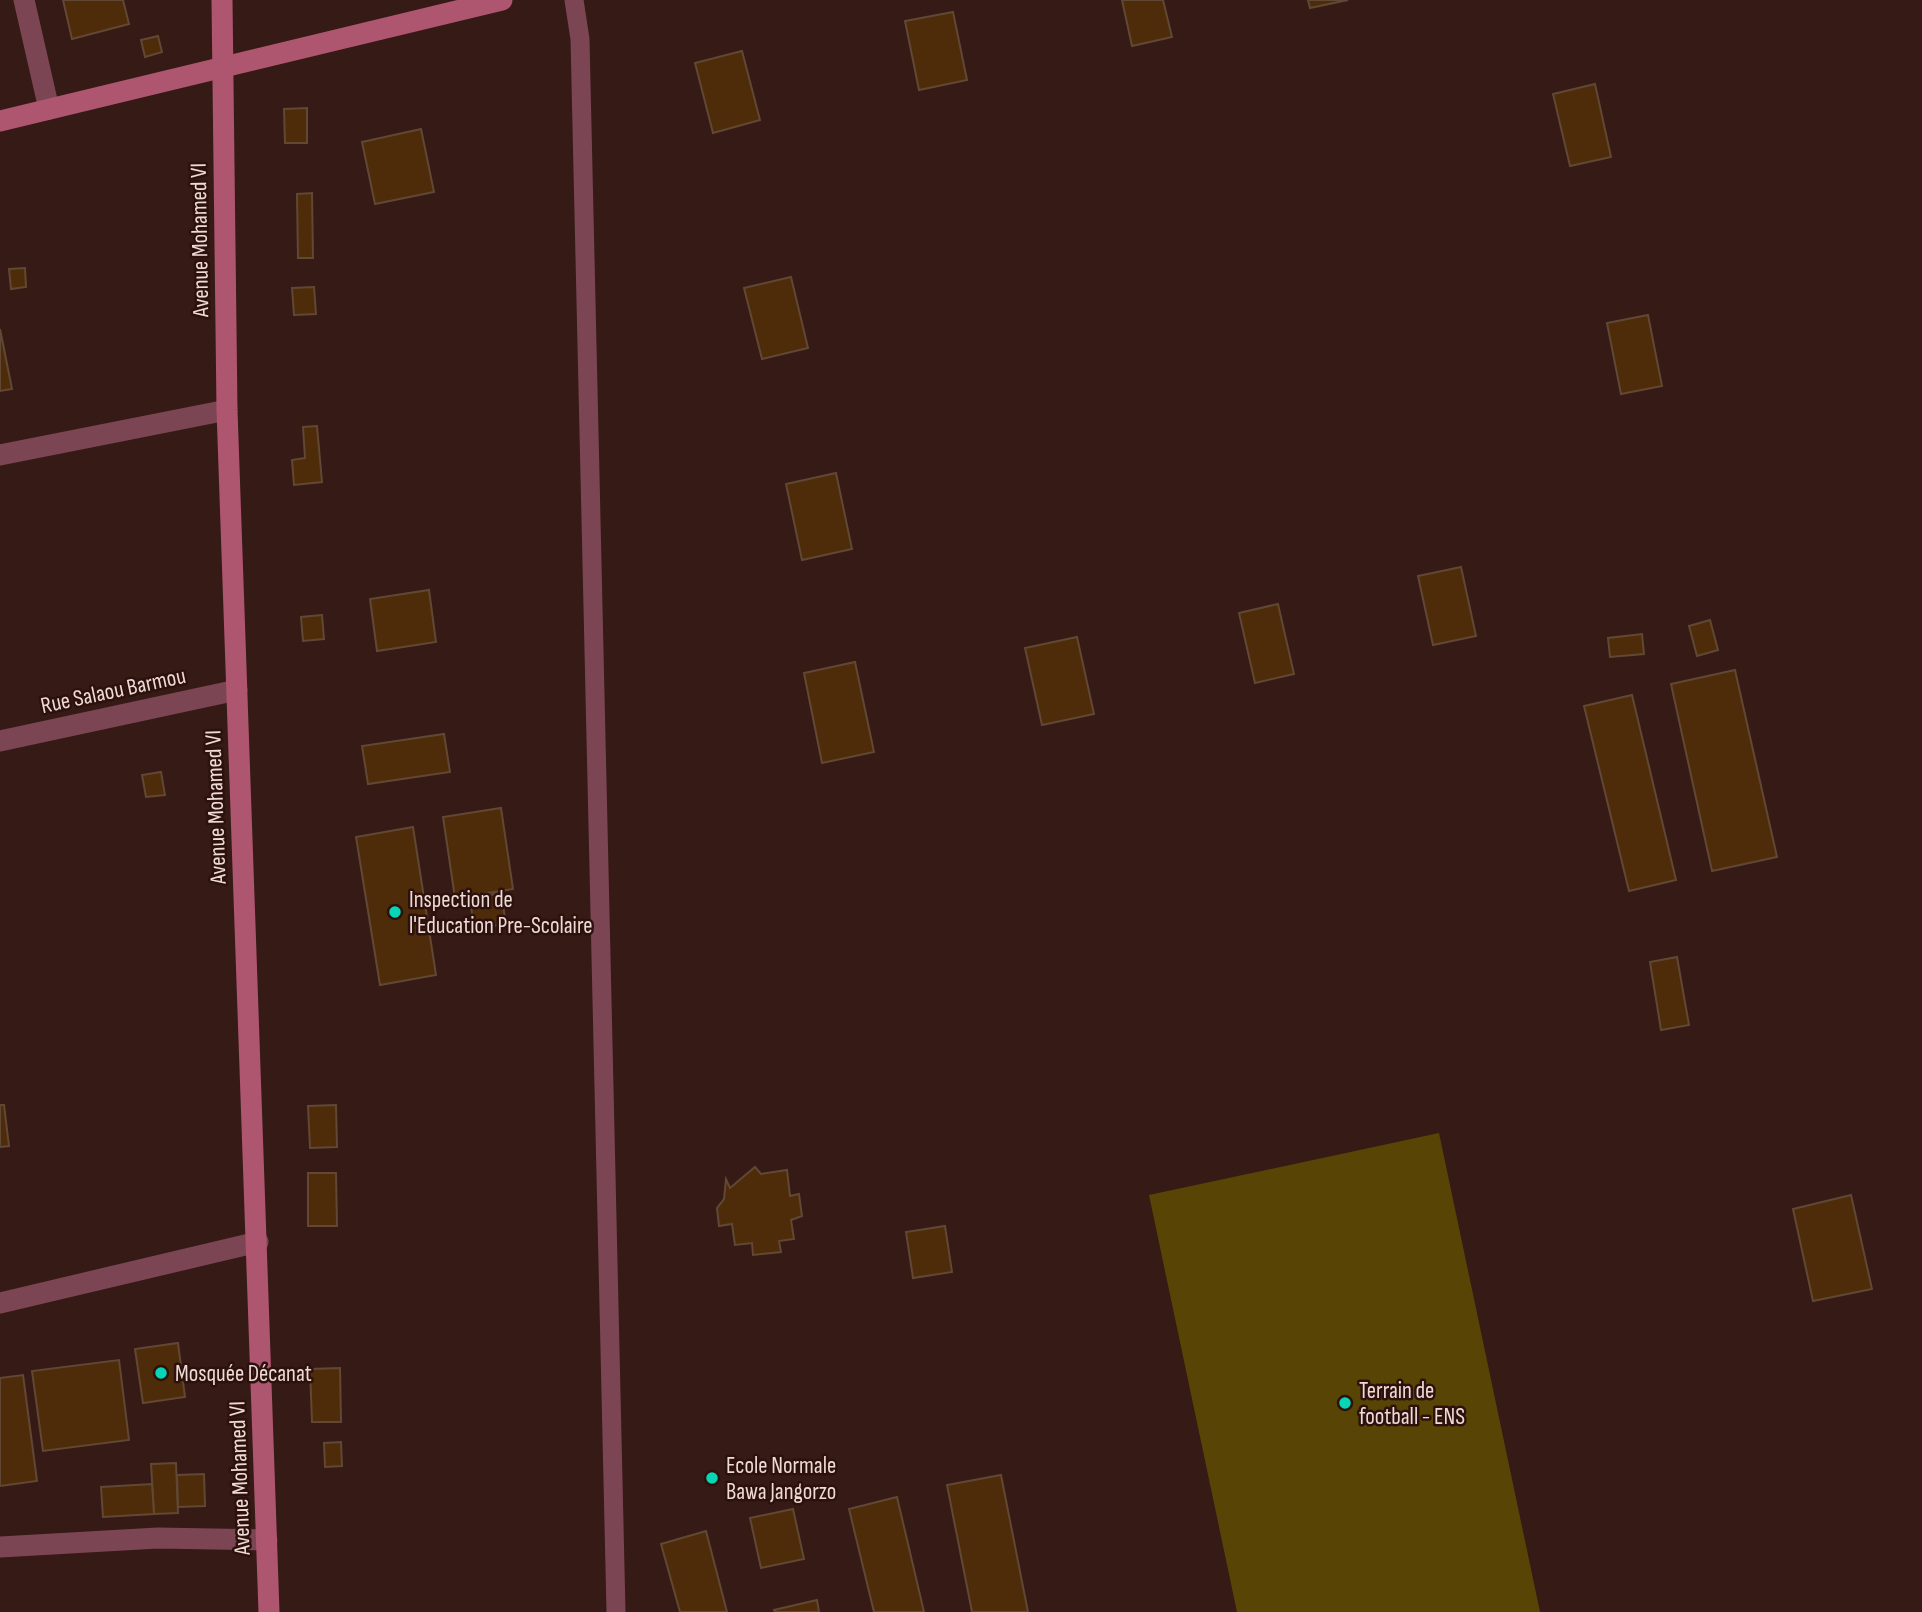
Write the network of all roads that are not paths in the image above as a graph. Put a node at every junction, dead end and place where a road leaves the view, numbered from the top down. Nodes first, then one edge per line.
1 (24, 0) edge
2 (222, 0) edge
3 (502, 0) edge
4 (575, 0) edge
5 (224, 69) junction
6 (49, 110) junction
7 (0, 121) edge
8 (227, 410) junction
9 (0, 455) edge
10 (237, 690) junction
11 (0, 741) edge
12 (258, 1242) junction
13 (0, 1303) edge
14 (267, 1540) junction
15 (0, 1547) edge
16 (269, 1612) edge
17 (616, 1612) edge

1 - 6 street
2 - 5 street, Avenue Mohamed VI
3 - 5 street
4 - 17 lane
5 - 6 street
5 - 8 street, Avenue Mohamed VI
6 - 7 street
8 - 9 street
8 - 10 street, Avenue Mohamed VI
10 - 11 street, Rue Salaou Barmou
10 - 12 street, Avenue Mohamed VI
12 - 13 street
12 - 14 street, Avenue Mohamed VI
14 - 15 street
14 - 16 street, Avenue Mohamed VI

